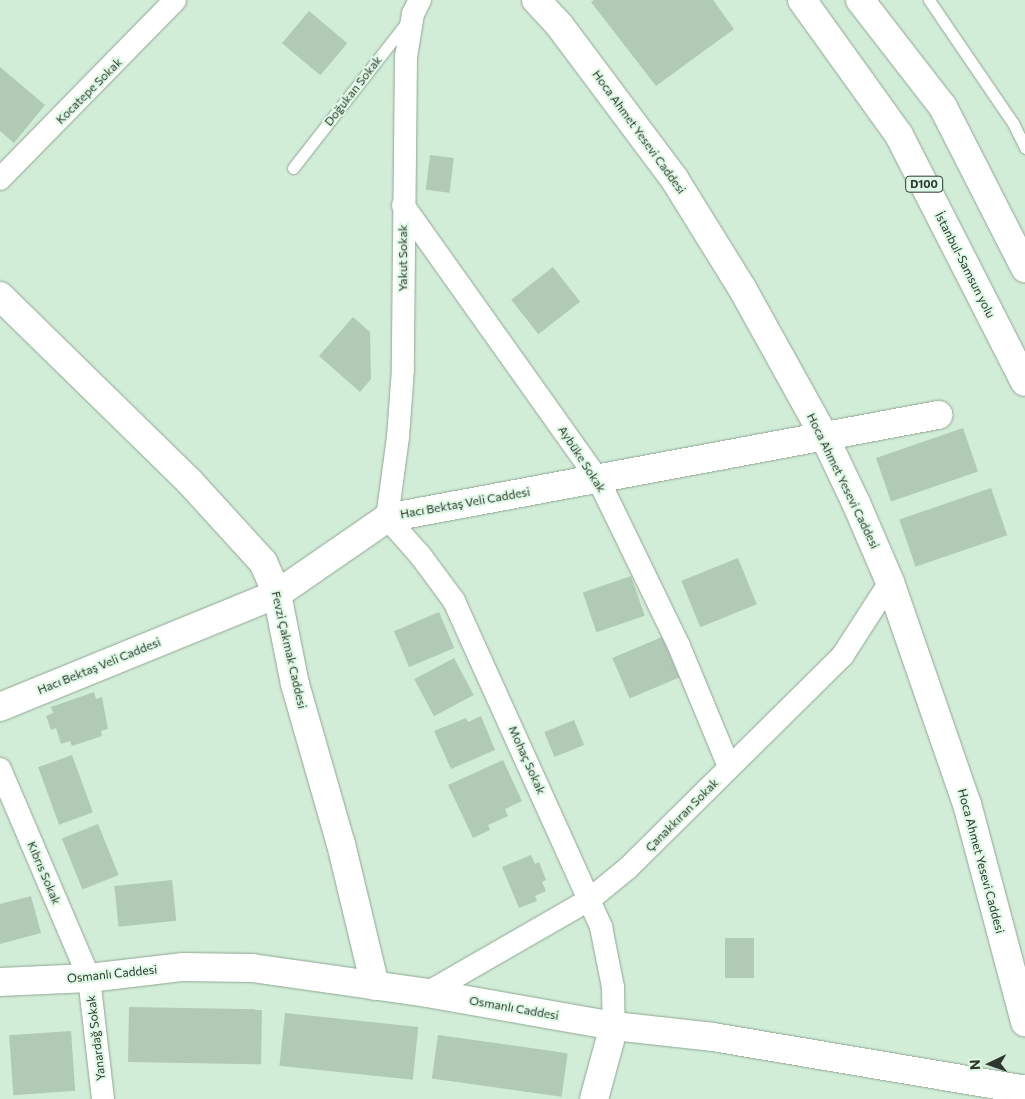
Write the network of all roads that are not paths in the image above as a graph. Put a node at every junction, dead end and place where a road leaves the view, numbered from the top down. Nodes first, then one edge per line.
1 (175, 0) edge
2 (536, 0) edge
3 (802, 0) edge
4 (860, 0) edge
5 (928, 0) edge
6 (416, 7) edge
7 (1025, 148) edge
8 (293, 168) dead end
9 (0, 179) edge
10 (403, 205) junction
11 (1025, 268) edge
12 (0, 296) edge
13 (1025, 382) edge
14 (938, 415) dead end
15 (825, 438) junction
16 (598, 479) junction
17 (387, 518) junction
18 (890, 582) junction
19 (278, 594) junction
20 (0, 707) edge
21 (729, 767) junction
22 (0, 769) edge
23 (589, 900) junction
24 (89, 978) junction
25 (0, 982) edge
26 (375, 986) junction
27 (427, 993) junction
28 (1025, 1022) edge
29 (614, 1026) junction
30 (1025, 1090) edge
31 (103, 1099) edge
32 (594, 1099) edge

1 - 9 street, Kocatepe Sokak
2 - 15 main road, Hoca Ahmet Yesevi Caddesi
3 - 13 main road, İstanbul-Samsun yolu / D100
4 - 11 main road
5 - 7 lane
6 - 8 lane, Doğukan Sokak
6 - 10 street, Yakut Sokak
10 - 16 street, Aybüke Sokak
10 - 17 street, Yakut Sokak
12 - 19 main road, Fevzi Çakmak Caddesi
14 - 15 main road, Hacı Bektaş Veli Caddesi
15 - 16 main road, Hacı Bektaş Veli Caddesi
15 - 18 main road, Hoca Ahmet Yesevi Caddesi
16 - 17 main road, Hacı Bektaş Veli Caddesi
16 - 21 street, Aybüke Sokak
17 - 19 main road, Hacı Bektaş Veli Caddesi
17 - 23 street, Mohaç Sokak
18 - 21 street, Çanakkıran Sokak
18 - 28 main road, Hoca Ahmet Yesevi Caddesi
19 - 20 main road, Hacı Bektaş Veli Caddesi
19 - 26 main road, Fevzi Çakmak Caddesi
21 - 23 street, Çanakkıran Sokak
22 - 24 street, Kıbrıs Sokak
23 - 27 street, Çanakkıran Sokak
23 - 29 street, Mohaç Sokak
24 - 25 main road, Osmanlı Caddesi
24 - 26 main road, Osmanlı Caddesi
24 - 31 street, Yanardağ Sokak
26 - 27 main road, Osmanlı Caddesi
27 - 29 main road, Osmanlı Caddesi
29 - 30 main road, Osmanlı Caddesi
29 - 32 main road

